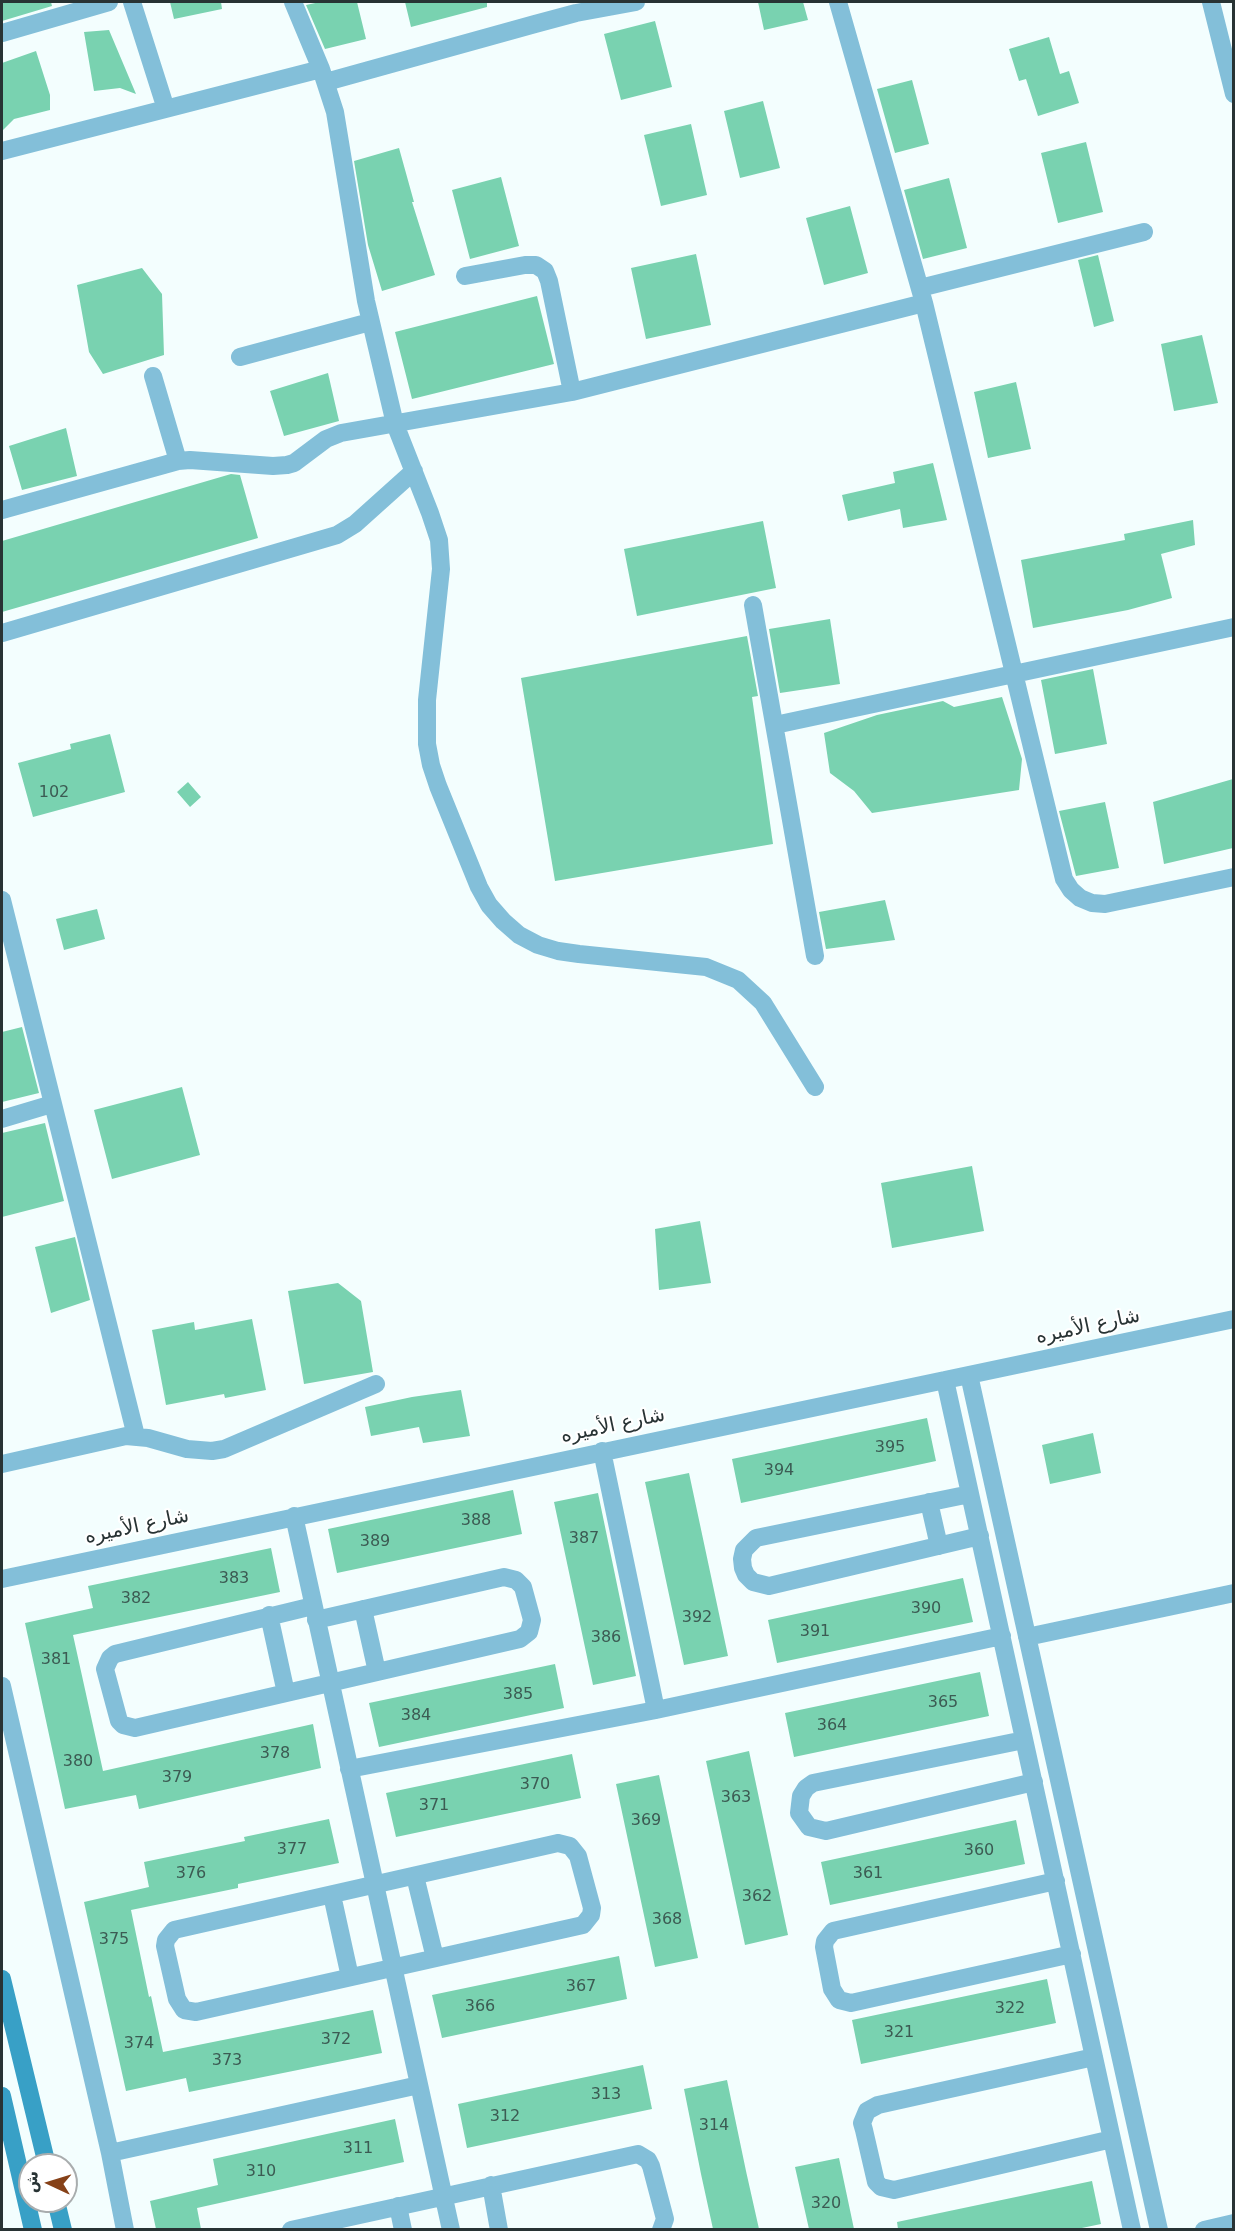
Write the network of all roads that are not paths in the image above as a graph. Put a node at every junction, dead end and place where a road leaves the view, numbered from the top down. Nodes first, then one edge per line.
1 (109, 2) edge
2 (132, 2) edge
3 (294, 2) edge
4 (636, 2) edge
5 (838, 2) edge
6 (1211, 2) edge
7 (2, 33) edge
8 (324, 76) junction
9 (1233, 94) edge
10 (166, 109) junction
11 (2, 151) edge
12 (1144, 232) dead end
13 (465, 276) dead end
14 (922, 295) junction
15 (370, 322) junction
16 (240, 357) dead end
17 (153, 376) dead end
18 (572, 392) junction
19 (395, 424) junction
20 (178, 461) junction
21 (414, 471) junction
22 (2, 510) edge
23 (753, 605) dead end
24 (1233, 627) edge
25 (2, 633) edge
26 (1014, 674) junction
27 (775, 725) junction
28 (1233, 877) edge
29 (2, 900) edge
30 (815, 956) dead end
31 (815, 1088) dead end
32 (52, 1104) junction
33 (2, 1119) edge
34 (1233, 1319) edge
35 (969, 1375) junction
36 (945, 1380) junction
37 (376, 1384) dead end
38 (136, 1436) junction
39 (602, 1451) junction
40 (2, 1464) edge
41 (970, 1494) junction
42 (929, 1502) junction
43 (294, 1516) junction
44 (980, 1536) junction
45 (939, 1546) junction
46 (2, 1579) edge
47 (1233, 1593) edge
48 (363, 1609) junction
49 (315, 1613) junction
50 (1022, 1614) junction
51 (269, 1615) junction
52 (1000, 1628) junction
53 (1027, 1637) junction
54 (1034, 1666) junction
55 (1010, 1671) junction
56 (376, 1672) junction
57 (330, 1682) junction
58 (2, 1686) edge
59 (286, 1693) junction
60 (656, 1710) junction
61 (1024, 1740) junction
62 (349, 1769) junction
63 (1034, 1782) junction
64 (415, 1876) junction
65 (1056, 1881) junction
66 (376, 1886) junction
67 (332, 1894) junction
68 (1072, 1954) junction
69 (435, 1958) junction
70 (393, 1967) junction
71 (350, 1977) junction
72 (2, 1979) edge
73 (1094, 2057) junction
74 (419, 2085) junction
75 (2, 2096) edge
76 (1112, 2139) junction
77 (44, 2153) edge
78 (110, 2153) junction
79 (491, 2185) junction
80 (443, 2196) junction
81 (398, 2206) junction
82 (59, 2213) edge
83 (1158, 2223) edge
84 (1233, 2223) edge
85 (1132, 2227) edge
86 (33, 2229) edge
87 (63, 2229) edge
88 (125, 2229) edge
89 (291, 2229) edge
90 (403, 2229) edge
91 (451, 2229) edge
92 (499, 2229) edge
93 (662, 2229) edge
94 (1204, 2229) edge

1 - 7 street
2 - 10 street
3 - 8 street
4 - 8 street
5 - 14 street
6 - 9 street
8 - 10 street
8 - 15 street
10 - 11 street
12 - 14 street
13 - 18 street
14 - 18 street
14 - 26 street
15 - 16 street
15 - 19 street
17 - 20 street
18 - 19 street
19 - 20 street
19 - 21 street
20 - 22 street
21 - 25 street
21 - 31 street
23 - 27 street
24 - 26 street
26 - 27 street
26 - 28 street
27 - 30 street
29 - 32 street
32 - 33 street
32 - 38 street
34 - 35 street, شارع الأميره
35 - 36 street, شارع الأميره
35 - 50 street
36 - 39 street, شارع الأميره
36 - 41 street
37 - 38 street
38 - 40 street
39 - 43 street, شارع الأميره
39 - 60 street
41 - 42 street
41 - 44 street
42 - 45 street
42 - 45 street
43 - 46 street, شارع الأميره
43 - 49 street
44 - 45 street
44 - 52 street
47 - 53 street
48 - 49 street
48 - 56 street
48 - 56 street
49 - 51 street
49 - 57 street
50 - 52 street
50 - 53 street
51 - 59 street
51 - 59 street
52 - 55 street
52 - 60 street
53 - 54 street
54 - 55 street
54 - 83 street
55 - 61 street
56 - 57 street
57 - 59 street
57 - 62 street
58 - 78 street
60 - 62 street
61 - 63 street
61 - 63 street
62 - 66 street
63 - 65 street
64 - 66 street
64 - 69 street
64 - 69 street
65 - 68 street
65 - 68 street
66 - 67 street
66 - 70 street
67 - 71 street
67 - 71 street
68 - 73 street
69 - 70 street
70 - 71 street
70 - 74 street
72 - 77 street
73 - 76 street
73 - 76 street
74 - 78 street
74 - 80 street
75 - 86 street
76 - 85 street
78 - 88 street
79 - 80 street
79 - 92 street
79 - 93 street
80 - 81 street
80 - 91 street
81 - 89 street
81 - 90 street
82 - 87 street
83 - 85 street
84 - 94 street

